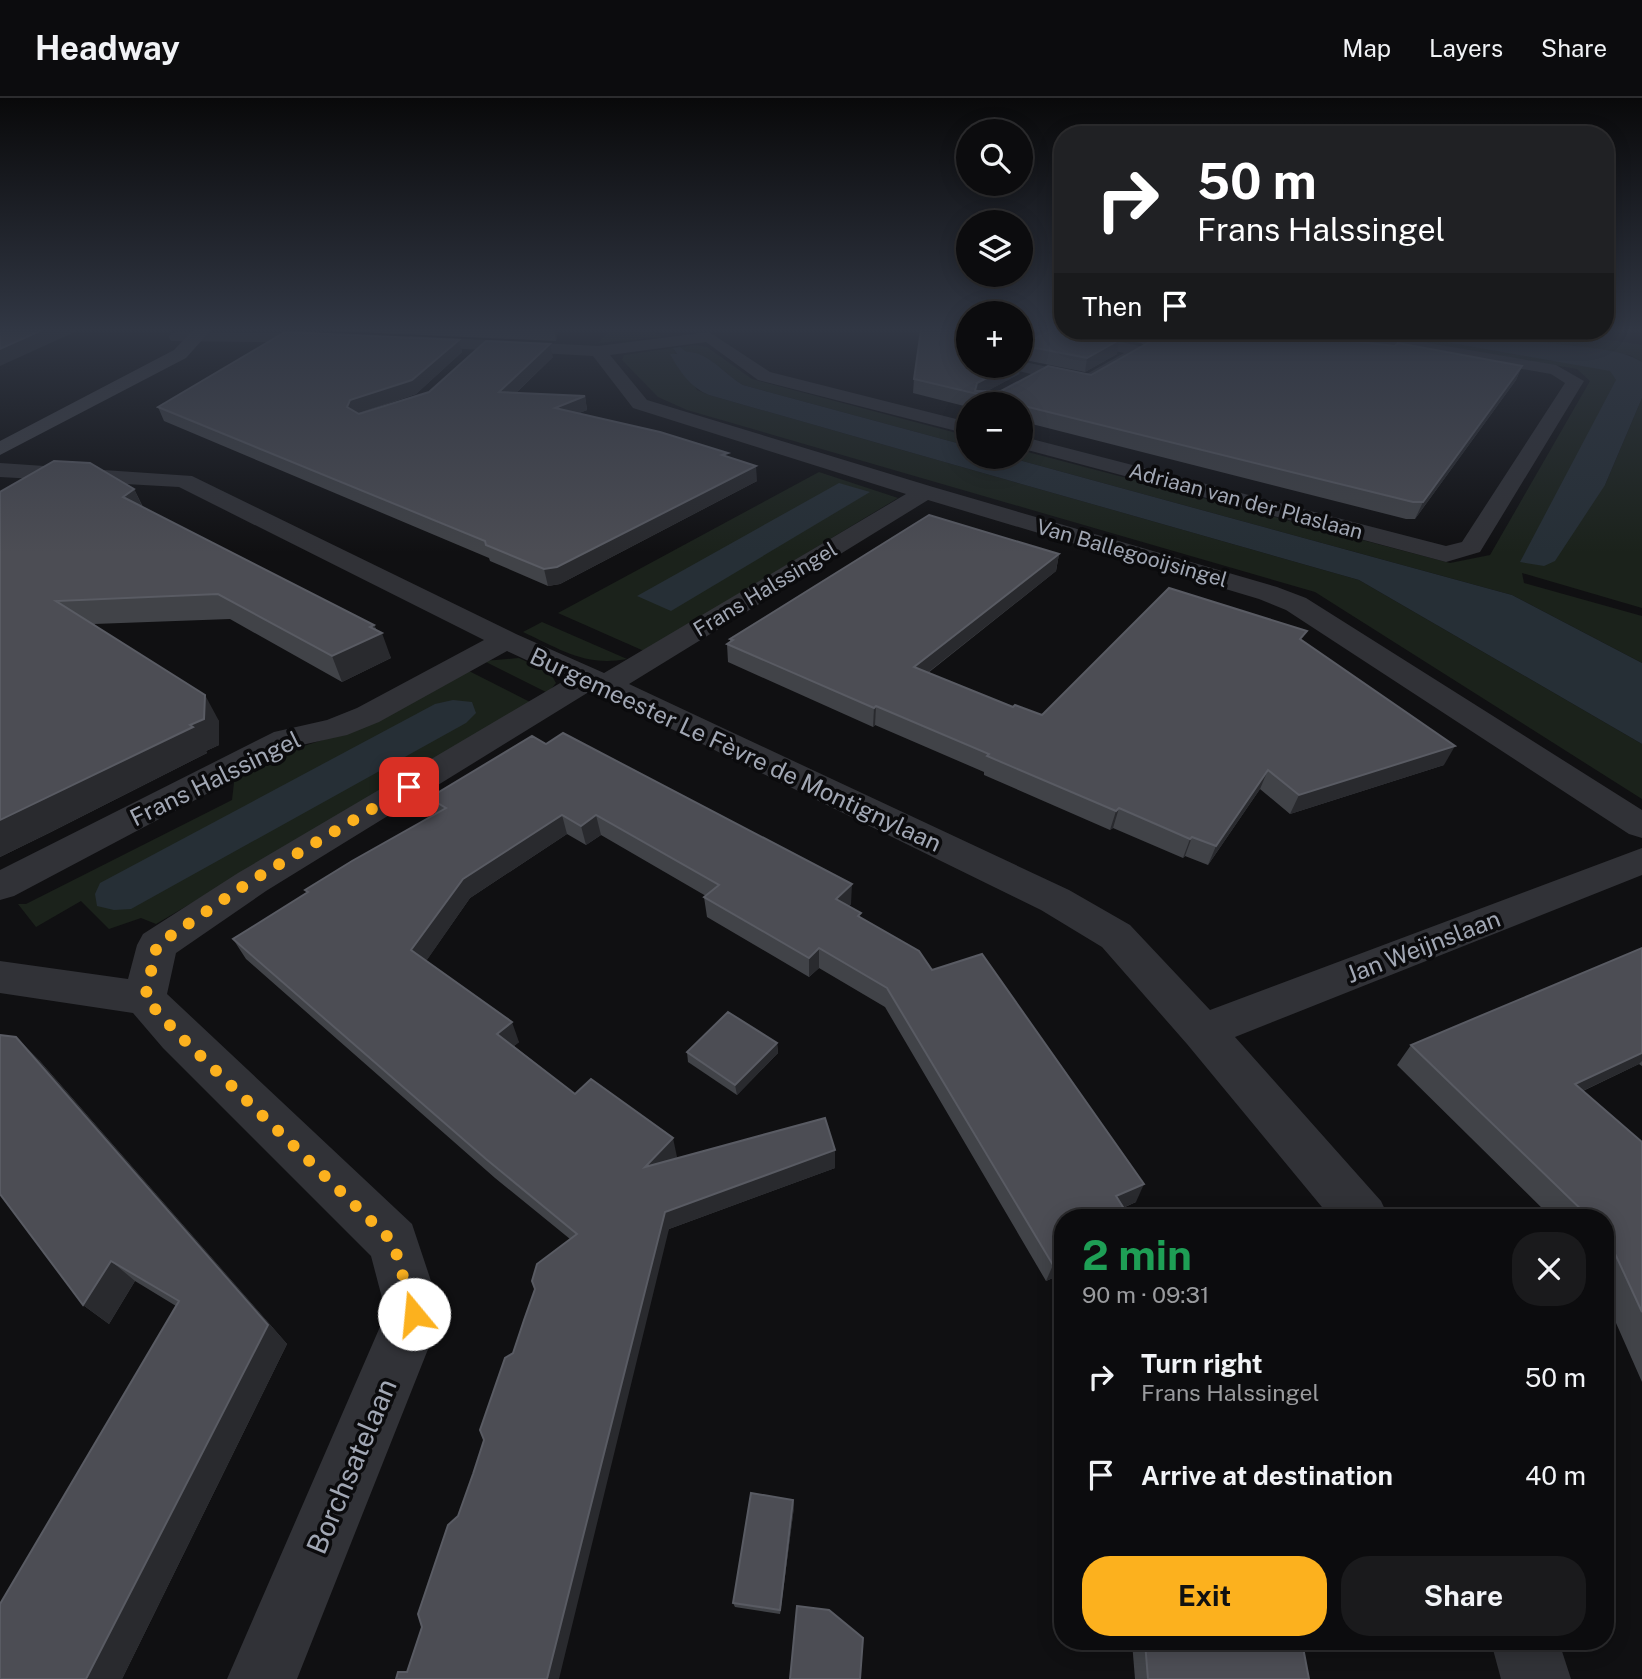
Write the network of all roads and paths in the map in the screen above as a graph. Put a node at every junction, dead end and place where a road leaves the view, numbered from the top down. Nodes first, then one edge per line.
1 (83, 404) edge
2 (640, 404) edge
3 (872, 404) edge
4 (1561, 404) edge
5 (956, 425) edge
6 (1033, 445) edge
7 (0, 449) edge
8 (0, 470) edge
9 (925, 492) junction
10 (506, 640) junction
11 (597, 682) junction
12 (1642, 826) edge
13 (1642, 861) edge
14 (0, 886) edge
15 (0, 976) edge
16 (145, 998) junction
17 (1203, 1031) junction
18 (1355, 1209) edge
19 (1527, 1650) edge
20 (262, 1679) edge
21 (1536, 1679) edge

1 - 7 main road
2 - 9 street, Van Ballegooijsingel
3 - 5 street
4 - 6 street, Adriaan van der Plaslaan
8 - 10 street, Burgemeester Le Fèvre de Montignylaan
9 - 11 street, Frans Halssingel
9 - 12 street, Van Ballegooijsingel
10 - 11 street, Burgemeester Le Fèvre de Montignylaan
10 - 14 street, Frans Halssingel
11 - 16 street, Frans Halssingel
11 - 17 street, Burgemeester Le Fèvre de Montignylaan
13 - 17 street, Jan Weijnslaan
15 - 16 street
16 - 20 street, Borchsatelaan
17 - 18 street, Burgemeester Le Fèvre de Montignylaan
19 - 21 street

